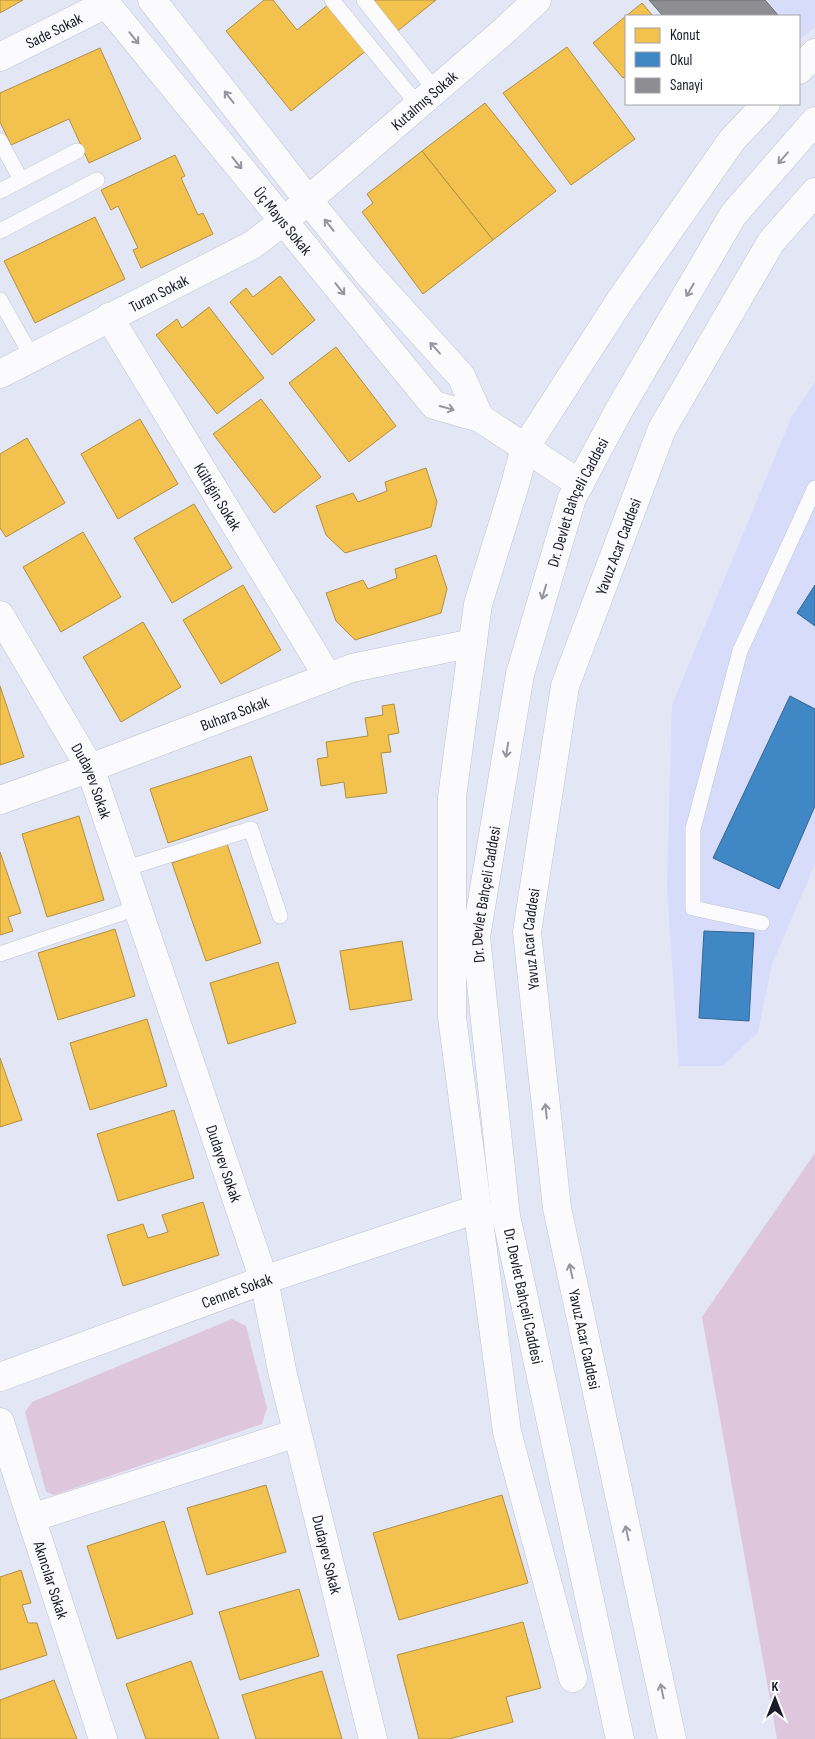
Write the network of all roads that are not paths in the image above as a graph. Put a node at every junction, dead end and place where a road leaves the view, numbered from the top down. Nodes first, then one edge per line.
1 (152, 0) edge
2 (332, 0) edge
3 (364, 0) edge
4 (537, 0) edge
5 (105, 2) edge
6 (815, 53) edge
7 (0, 57) edge
8 (800, 69) edge
9 (426, 97) junction
10 (765, 105) edge
11 (815, 121) edge
12 (0, 141) edge
13 (77, 151) dead end
14 (20, 180) junction
15 (98, 180) dead end
16 (0, 190) edge
17 (815, 192) edge
18 (308, 200) junction
19 (284, 221) junction
20 (0, 231) edge
21 (0, 300) edge
22 (109, 316) junction
23 (32, 357) junction
24 (0, 374) edge
25 (480, 418) junction
26 (525, 448) junction
27 (580, 484) junction
28 (815, 488) edge
29 (0, 616) edge
30 (473, 642) junction
31 (328, 677) junction
32 (90, 768) junction
33 (0, 800) edge
34 (124, 869) junction
35 (137, 908) junction
36 (280, 916) dead end
37 (762, 923) dead end
38 (0, 954) edge
39 (478, 1209) junction
40 (264, 1280) junction
41 (0, 1378) edge
42 (0, 1422) edge
43 (298, 1434) junction
44 (31, 1518) junction
45 (573, 1678) dead end
46 (104, 1739) edge
47 (373, 1739) edge
48 (620, 1739) edge
49 (672, 1739) edge

18 -> 1 street, Üç Mayıs Sokak
2 - 9 lane
3 - 9 lane
4 - 9 street, Kutalmış Sokak
5 - 7 street, Sade Sokak
5 -> 19 street, Üç Mayıs Sokak
6 - 8 street
9 - 18 street, Kutalmış Sokak
10 - 26 street
11 -> 27 street, Dr. Devlet Bahçeli Caddesi
12 - 14 lane
13 - 14 lane
14 - 16 lane
15 - 20 lane
49 -> 17 street, Yavuz Acar Caddesi
18 - 19 street, Turan Sokak
25 -> 18 street, Üç Mayıs Sokak
19 - 22 street, Turan Sokak
19 -> 25 street, Üç Mayıs Sokak
21 - 23 lane
22 - 23 street, Turan Sokak
22 - 31 street, Kültigin Sokak
23 - 24 street, Turan Sokak
25 - 26 street, Üç Mayıs Sokak
26 - 27 street, Üç Mayıs Sokak
26 - 30 street
27 -> 48 street, Dr. Devlet Bahçeli Caddesi
28 - 37 lane
29 - 32 street, Dudayev Sokak
30 - 31 street, Buhara Sokak
30 - 39 street
31 - 32 street, Buhara Sokak
32 - 33 street, Buhara Sokak
32 - 34 street, Dudayev Sokak
34 - 35 street, Dudayev Sokak
34 - 36 lane
35 - 38 lane
35 - 40 street, Dudayev Sokak
39 - 40 street, Cennet Sokak
39 - 45 street
40 - 41 street, Cennet Sokak
40 - 43 street, Dudayev Sokak
42 - 44 street, Akıncılar Sokak
43 - 44 street
43 - 47 street, Dudayev Sokak
44 - 46 street, Akıncılar Sokak

